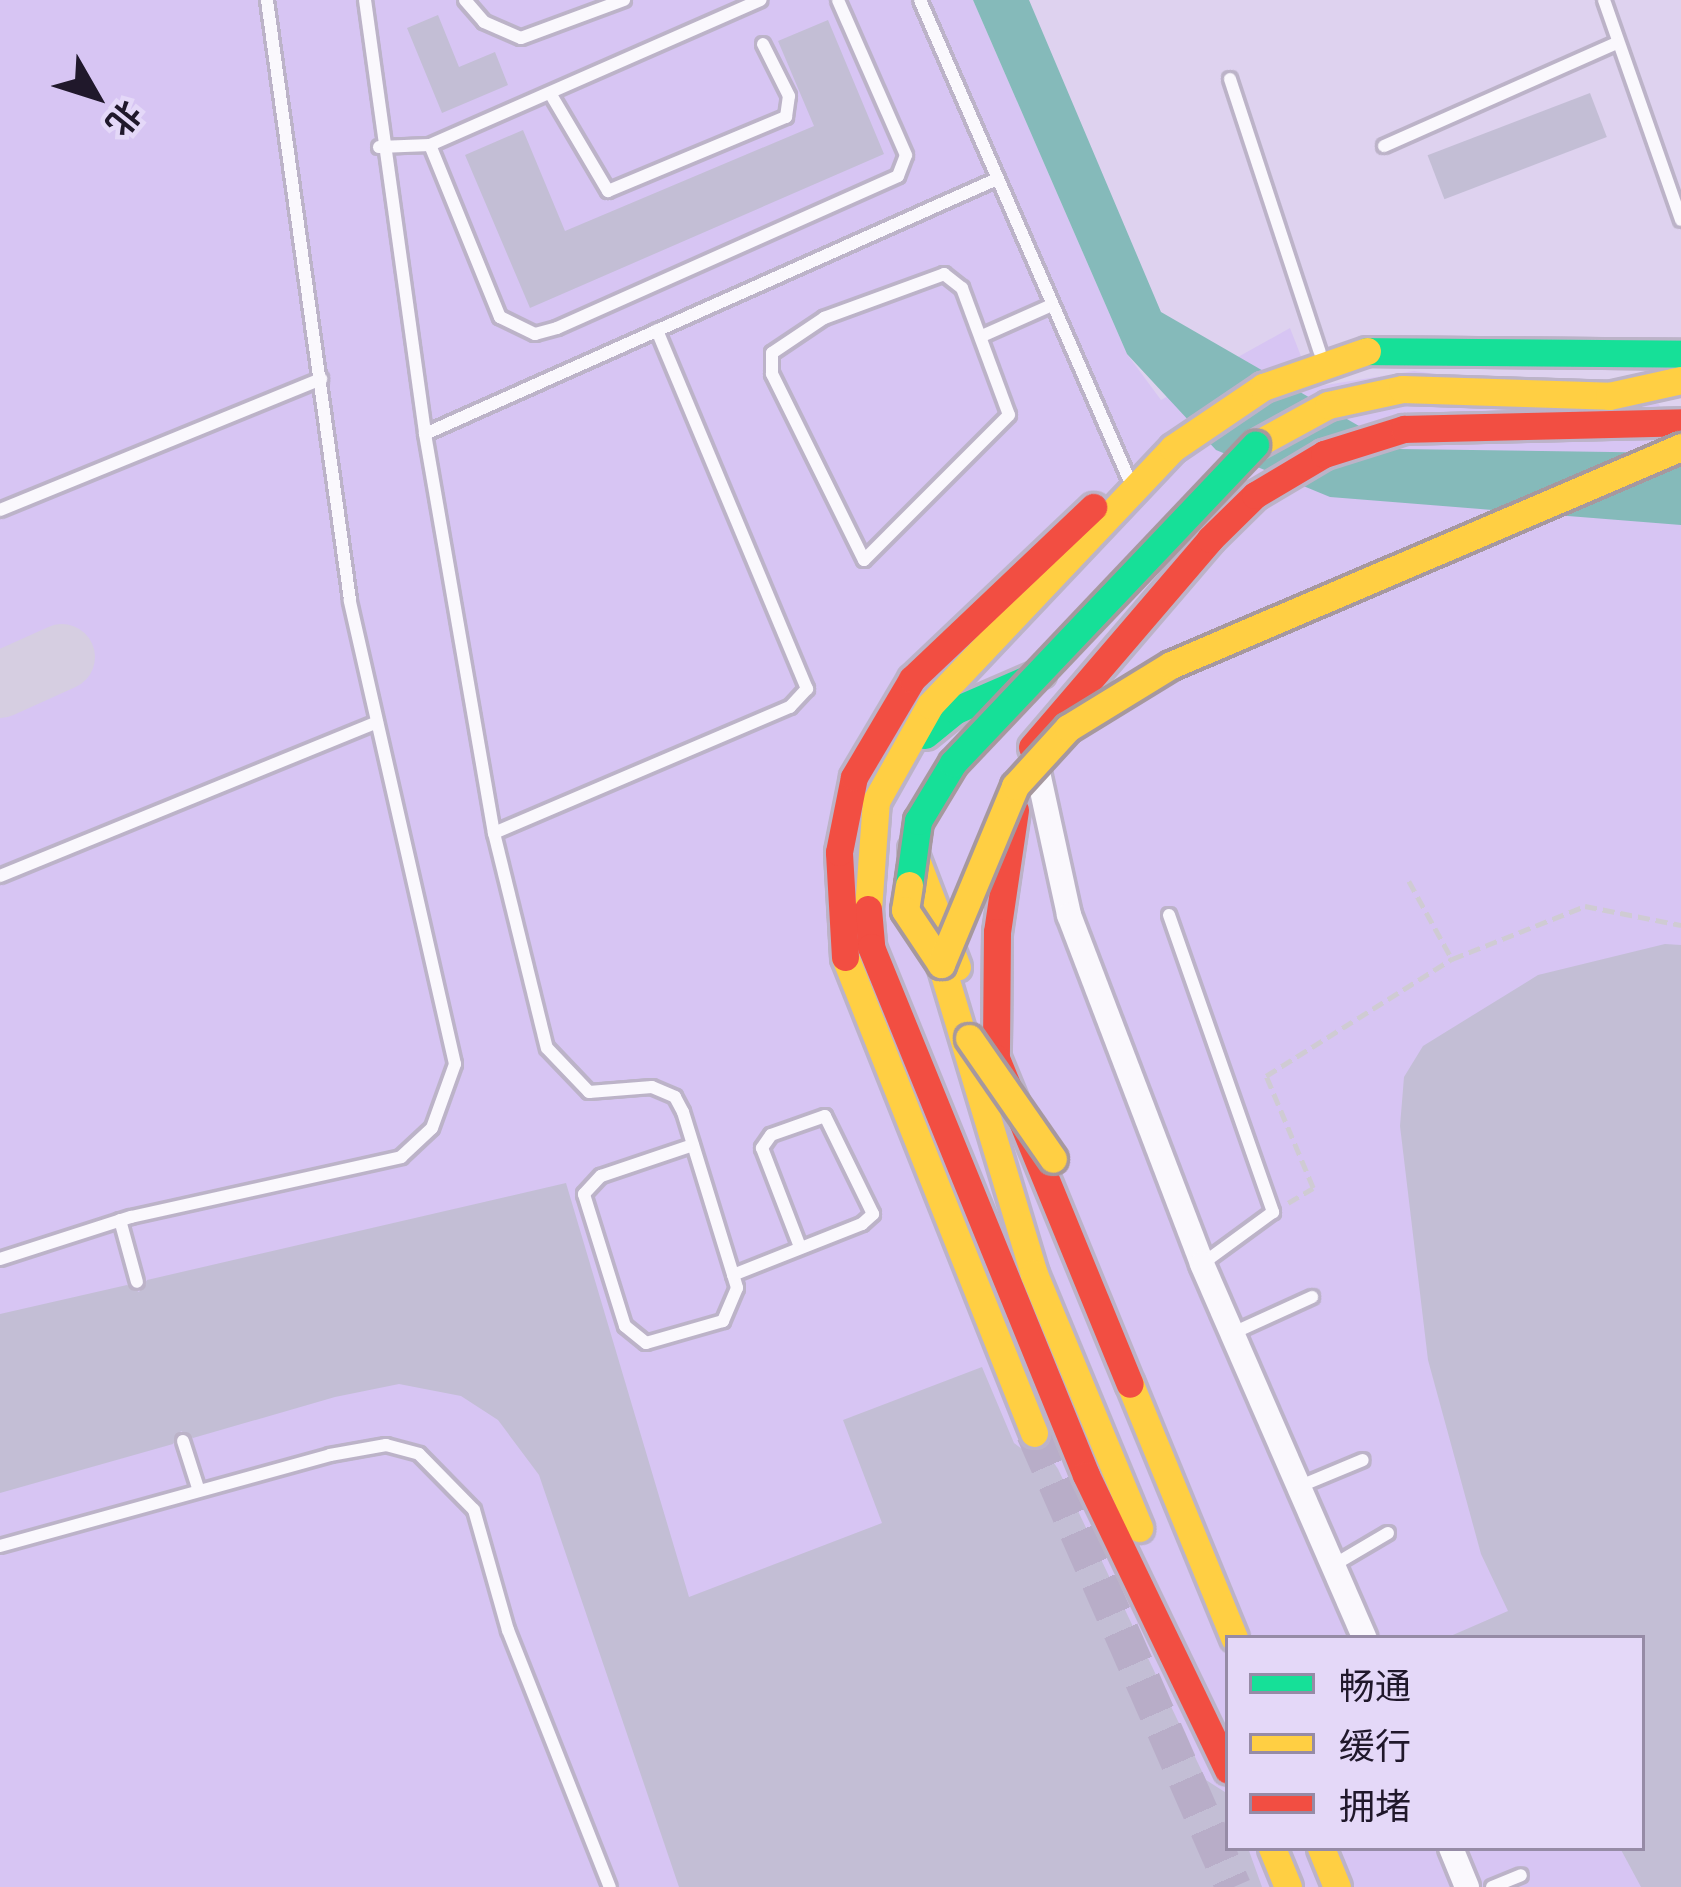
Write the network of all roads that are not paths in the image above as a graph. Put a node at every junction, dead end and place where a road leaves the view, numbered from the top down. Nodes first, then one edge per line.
1 (267, 0) edge
2 (365, 0) edge
3 (466, 0) edge
4 (625, 0) edge
5 (761, 0) edge
6 (838, 0) edge
7 (920, 0) edge
8 (1604, 0) edge
9 (1616, 43) junction
10 (763, 44) dead end
11 (1229, 79) dead end
12 (550, 93) junction
13 (430, 145) junction
14 (1384, 146) dead end
15 (379, 147) junction
16 (997, 178) junction
17 (1681, 220) edge
18 (1052, 305) junction
19 (657, 330) junction
20 (982, 336) junction
21 (1681, 354) edge
22 (1322, 358) junction
23 (321, 379) junction
24 (1681, 380) edge
25 (1681, 422) edge
26 (425, 434) junction
27 (1681, 447) edge
28 (1173, 448) junction
29 (1130, 480) junction
30 (0, 510) edge
31 (1100, 665) junction
32 (377, 722) junction
33 (1032, 746) junction
34 (893, 761) junction
35 (494, 832) junction
36 (0, 876) edge
37 (1169, 915) dead end
38 (941, 964) junction
39 (969, 1037) junction
40 (996, 1058) junction
41 (693, 1145) junction
42 (120, 1220) junction
43 (800, 1247) junction
44 (0, 1258) edge
45 (1202, 1264) junction
46 (733, 1275) junction
47 (137, 1282) dead end
48 (1312, 1297) dead end
49 (1232, 1334) junction
50 (1034, 1433) tunnel mouth
51 (183, 1441) dead end
52 (1363, 1460) dead end
53 (1297, 1487) junction
54 (199, 1491) junction
55 (1388, 1533) dead end
56 (0, 1546) edge
57 (1330, 1567) junction
58 (1233, 1635) edge
59 (1260, 1635) edge
60 (1364, 1635) edge
61 (1225, 1737) edge
62 (1225, 1764) edge
63 (1262, 1851) edge
64 (1273, 1851) edge
65 (1322, 1851) edge
66 (1348, 1851) edge
67 (1452, 1851) edge
68 (1521, 1876) dead end
69 (610, 1887) edge
70 (1277, 1887) edge
71 (1288, 1887) edge
72 (1336, 1887) edge
73 (1363, 1887) edge
74 (1466, 1887) edge
75 (1492, 1887) edge

1 - 23 lane
2 - 15 lane
3 - 4 lane
5 - 12 lane
6 - 13 lane
7 - 16 lane
8 - 9 lane
9 - 14 lane
9 - 17 lane
10 - 12 lane
11 - 22 lane
12 - 13 lane
13 - 15 lane
15 - 26 lane
16 - 18 lane
16 - 19 lane
18 - 20 lane
18 - 29 lane
19 - 26 lane
19 - 35 lane
20 - 20 lane
21 - 22 main road
22 - 28 main road
23 - 30 lane
23 - 32 lane
24 - 38 main road, bridge
25 - 31 main road
26 - 35 lane
27 - 38 main road, bridge
28 - 29 main road
28 - 34 main road
29 - 50 main road
31 - 33 main road
31 - 34 main road
32 - 36 lane
32 - 42 lane
33 - 40 main road
33 - 45 street
34 - 40 main road
34 - 62 main road
35 - 41 lane
37 - 45 lane
38 - 39 main road
39 - 59 main road, bridge
39 - 61 main road
40 - 58 main road
41 - 46 lane
41 - 46 lane
42 - 44 lane
42 - 47 lane
43 - 43 lane
43 - 46 lane
45 - 49 street
48 - 49 lane
49 - 53 street
51 - 54 lane
52 - 53 lane
53 - 57 street
54 - 56 lane
54 - 69 lane
55 - 57 lane
57 - 60 street
63 - 70 main road
64 - 71 main road
65 - 72 main road
66 - 73 main road
67 - 74 street
68 - 75 lane

